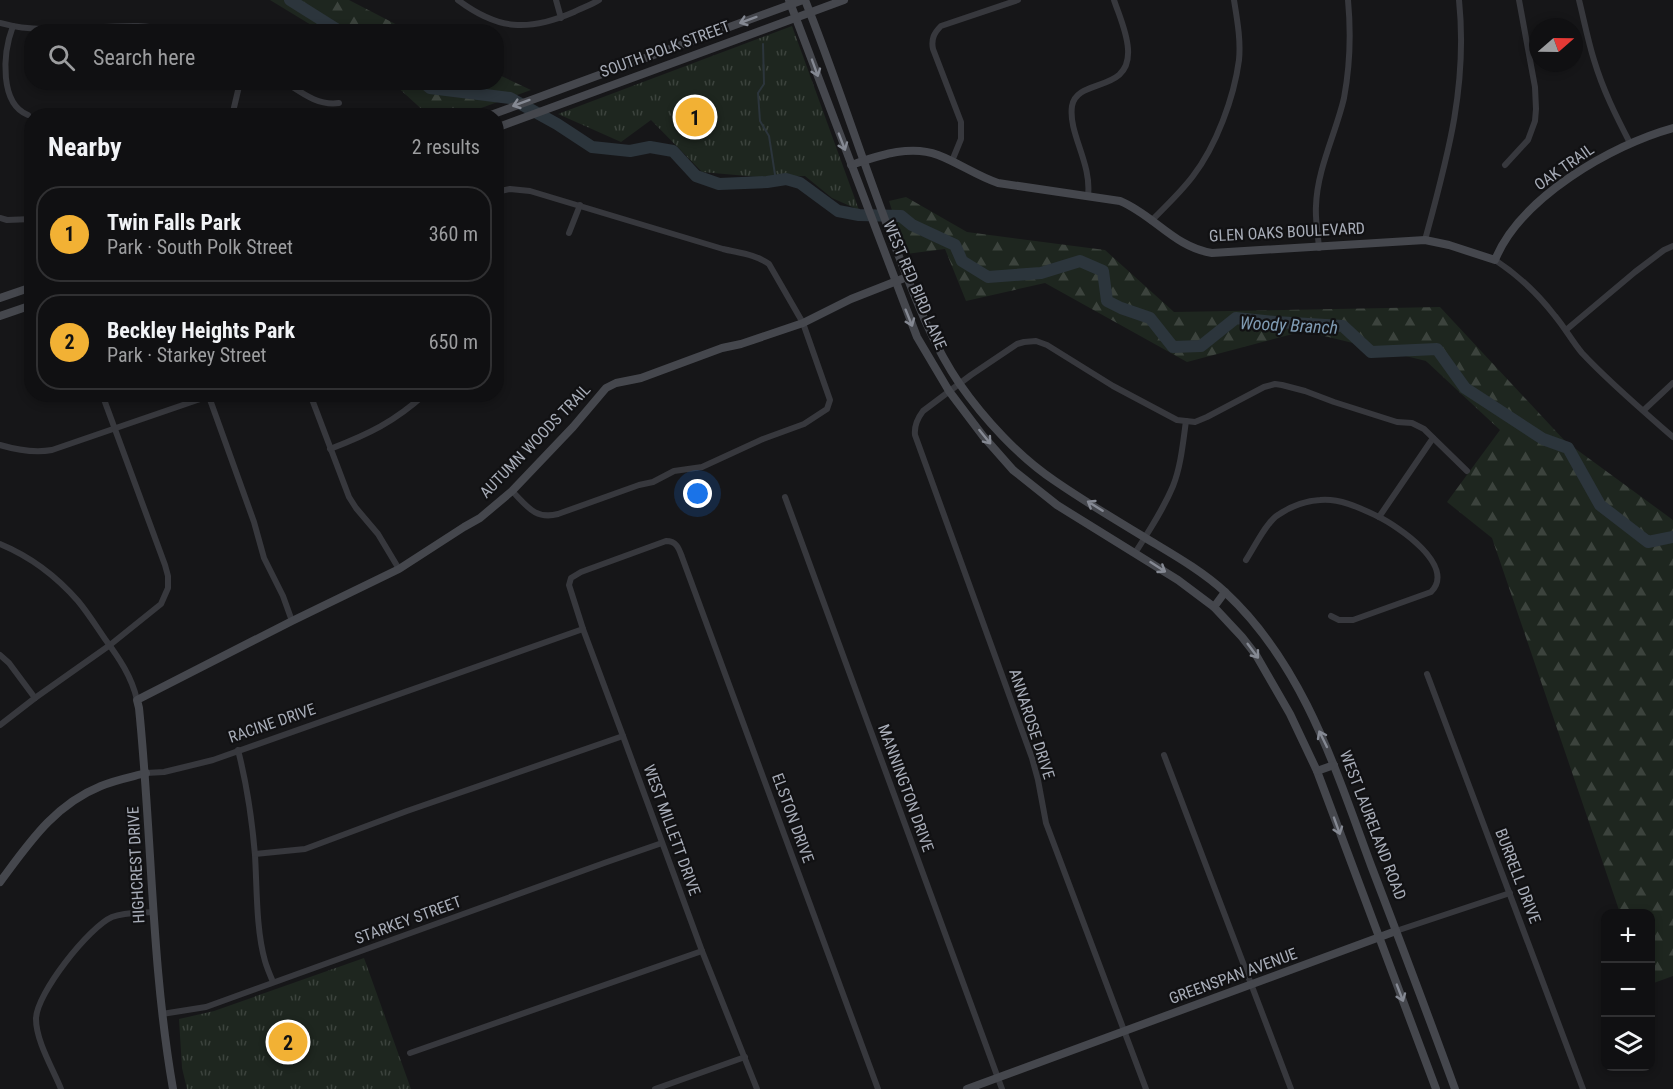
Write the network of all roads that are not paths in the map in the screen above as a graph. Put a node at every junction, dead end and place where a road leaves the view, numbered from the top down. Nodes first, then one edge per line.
1 (458, 0) edge
2 (556, 0) edge
3 (599, 0) edge
4 (804, 0) edge
5 (844, 0) edge
6 (1018, 0) edge
7 (1114, 0) edge
8 (1234, 0) edge
9 (1348, 0) edge
10 (1459, 0) edge
11 (1519, 0) edge
12 (1579, 0) edge
13 (790, 2) edge
14 (810, 12) junction
15 (796, 17) junction
16 (561, 18) junction
17 (0, 23) edge
18 (13, 26) junction
19 (24, 27) edge
20 (238, 90) edge
21 (298, 90) edge
22 (339, 103) dead end
23 (234, 108) edge
24 (504, 110) edge
25 (24, 114) edge
26 (504, 125) edge
27 (1673, 128) edge
28 (1630, 143) junction
29 (863, 161) junction
30 (952, 162) junction
31 (851, 165) junction
32 (1505, 165) dead end
33 (504, 190) edge
34 (1088, 196) junction
35 (580, 205) junction
36 (0, 218) edge
37 (24, 219) edge
38 (1151, 221) junction
39 (569, 233) dead end
40 (1425, 240) junction
41 (1673, 246) edge
42 (1319, 248) junction
43 (1495, 260) junction
44 (907, 277) junction
45 (895, 282) junction
46 (24, 289) edge
47 (0, 298) edge
48 (24, 308) edge
49 (0, 316) edge
50 (803, 323) junction
51 (1566, 330) junction
52 (1673, 383) edge
53 (960, 384) junction
54 (949, 391) junction
55 (105, 402) edge
56 (188, 402) edge
57 (211, 402) edge
58 (313, 402) edge
59 (416, 402) edge
60 (1644, 410) junction
61 (1186, 421) junction
62 (114, 428) junction
63 (1673, 437) edge
64 (1433, 438) junction
65 (0, 445) edge
66 (330, 449) junction
67 (1467, 471) dead end
68 (512, 491) junction
69 (784, 497) dead end
70 (1379, 517) junction
71 (1145, 537) junction
72 (0, 544) edge
73 (1135, 553) junction
74 (682, 557) joint
75 (1246, 560) dead end
76 (399, 569) junction
77 (1225, 592) junction
78 (1214, 607) junction
79 (1331, 616) dead end
80 (292, 621) junction
81 (583, 629) junction
82 (110, 645) junction
83 (0, 655) edge
84 (1427, 674) dead end
85 (35, 698) junction
86 (137, 700) junction
87 (0, 725) edge
88 (623, 736) junction
89 (238, 750) junction
90 (1164, 755) dead end
91 (1334, 765) junction
92 (1317, 771) junction
93 (146, 773) junction
94 (662, 843) junction
95 (255, 854) junction
96 (0, 882) edge
97 (1510, 893) junction
98 (154, 912) junction
99 (1396, 932) junction
100 (1379, 938) junction
101 (702, 951) junction
102 (273, 982) junction
103 (1252, 985) junction
104 (162, 1014) junction
105 (1125, 1032) junction
106 (410, 1053) dead end
107 (745, 1057) junction
108 (998, 1078) junction
109 (61, 1089) edge
110 (173, 1089) edge
111 (655, 1089) edge
112 (757, 1089) edge
113 (878, 1089) edge
114 (967, 1089) edge
115 (1002, 1089) edge
116 (1146, 1089) edge
117 (1291, 1089) edge
118 (1436, 1089) edge
119 (1455, 1089) edge
120 (1583, 1089) edge

1 - 16 street
2 - 16 street
3 - 16 street
4 - 13 main road, SOUTH POLK STREET
4 - 14 main road, WEST RED BIRD LANE
5 - 14 main road, SOUTH POLK STREET
6 - 30 street
7 - 34 street
8 - 38 street
9 - 42 street
10 - 40 street
11 - 32 street
12 - 28 street
13 - 15 main road, WEST RED BIRD LANE
13 -> 24 main road, SOUTH POLK STREET
14 - 15 main road, SOUTH POLK STREET
14 - 29 main road, WEST RED BIRD LANE
15 - 26 main road, SOUTH POLK STREET
15 -> 31 main road, WEST RED BIRD LANE
17 - 18 street
18 - 19 street
18 - 25 street
20 - 23 street
21 - 22 street
27 - 28 main road, OAK TRAIL
28 - 43 main road, OAK TRAIL
29 - 30 main road, GLEN OAKS BOULEVARD
29 - 31 main road, GLEN OAKS BOULEVARD
29 - 44 main road, WEST RED BIRD LANE
30 - 34 main road, GLEN OAKS BOULEVARD
31 - 45 main road, WEST RED BIRD LANE
33 - 35 street
34 - 38 main road, GLEN OAKS BOULEVARD
35 - 39 street
35 - 50 street
36 - 37 street
38 - 42 main road, GLEN OAKS BOULEVARD
40 - 42 main road, GLEN OAKS BOULEVARD
40 - 43 main road, GLEN OAKS BOULEVARD
41 - 51 street
43 - 51 street, GLEN OAKS BOULEVARD
44 - 45 main road, AUTUMN WOODS TRAIL
44 - 53 main road, WEST RED BIRD LANE
45 - 50 main road, AUTUMN WOODS TRAIL
45 -> 54 main road, WEST RED BIRD LANE
46 - 47 main road
48 - 49 main road
50 - 68 main road, AUTUMN WOODS TRAIL
50 - 68 street
51 - 60 street, GLEN OAKS BOULEVARD
52 - 60 street
53 - 54 street, ANNAROSE DRIVE
53 - 61 street, ANNAROSE DRIVE
71 -> 53 main road, WEST RED BIRD LANE
54 -> 73 main road, WEST RED BIRD LANE
54 - 105 street, ANNAROSE DRIVE
55 - 62 street
56 - 62 street
57 - 80 street
58 - 66 street
59 - 66 street
60 - 63 street, GLEN OAKS BOULEVARD
61 - 64 street
61 - 71 street
62 - 65 street
62 - 82 street
64 - 67 street
64 - 70 street
66 - 76 street
68 - 76 main road, AUTUMN WOODS TRAIL
69 - 108 street, MANNINGTON DRIVE
70 - 75 street
70 - 79 street
71 - 73 street
71 - 77 main road, WEST RED BIRD LANE
72 - 82 street, HIGHCREST DRIVE
73 -> 78 main road, WEST RED BIRD LANE
74 - 81 street, WEST MILLETT DRIVE
74 - 113 street, ELSTON DRIVE
76 - 80 main road, AUTUMN WOODS TRAIL
77 - 78 main road
91 -> 77 main road, WEST LAURELAND ROAD
78 -> 92 main road, WEST LAURELAND ROAD
80 - 86 main road, AUTUMN WOODS TRAIL
81 - 88 street, WEST MILLETT DRIVE
81 - 89 street, RACINE DRIVE
82 - 85 street
82 - 86 street, HIGHCREST DRIVE
83 - 85 street
84 - 97 street, BURRELL DRIVE
85 - 87 street
86 - 93 main road, HIGHCREST DRIVE
88 - 94 street, WEST MILLETT DRIVE
88 - 95 street
89 - 93 street, RACINE DRIVE
89 - 95 street
90 - 103 street
91 - 92 main road
91 - 99 main road, WEST LAURELAND ROAD
92 -> 100 main road, WEST LAURELAND ROAD
93 - 96 main road, RACINE DRIVE
93 - 98 main road, HIGHCREST DRIVE
94 - 101 street, WEST MILLETT DRIVE
94 - 102 street, STARKEY STREET
95 - 102 street
97 - 99 street, GREENSPAN AVENUE
97 - 120 street, BURRELL DRIVE
98 - 104 main road, HIGHCREST DRIVE
98 - 109 street
99 - 100 main road, GREENSPAN AVENUE
99 - 119 main road, WEST LAURELAND ROAD
100 - 103 main road, GREENSPAN AVENUE
100 -> 118 main road, WEST LAURELAND ROAD
101 - 106 street
101 - 107 street, WEST MILLETT DRIVE
102 - 104 street, STARKEY STREET
103 - 105 main road, GREENSPAN AVENUE
103 - 117 street
104 - 110 main road, HIGHCREST DRIVE
105 - 108 main road, GREENSPAN AVENUE
105 - 116 street, ANNAROSE DRIVE
107 - 111 street
107 - 112 street, WEST MILLETT DRIVE
108 - 114 main road, GREENSPAN AVENUE
108 - 115 street, MANNINGTON DRIVE

